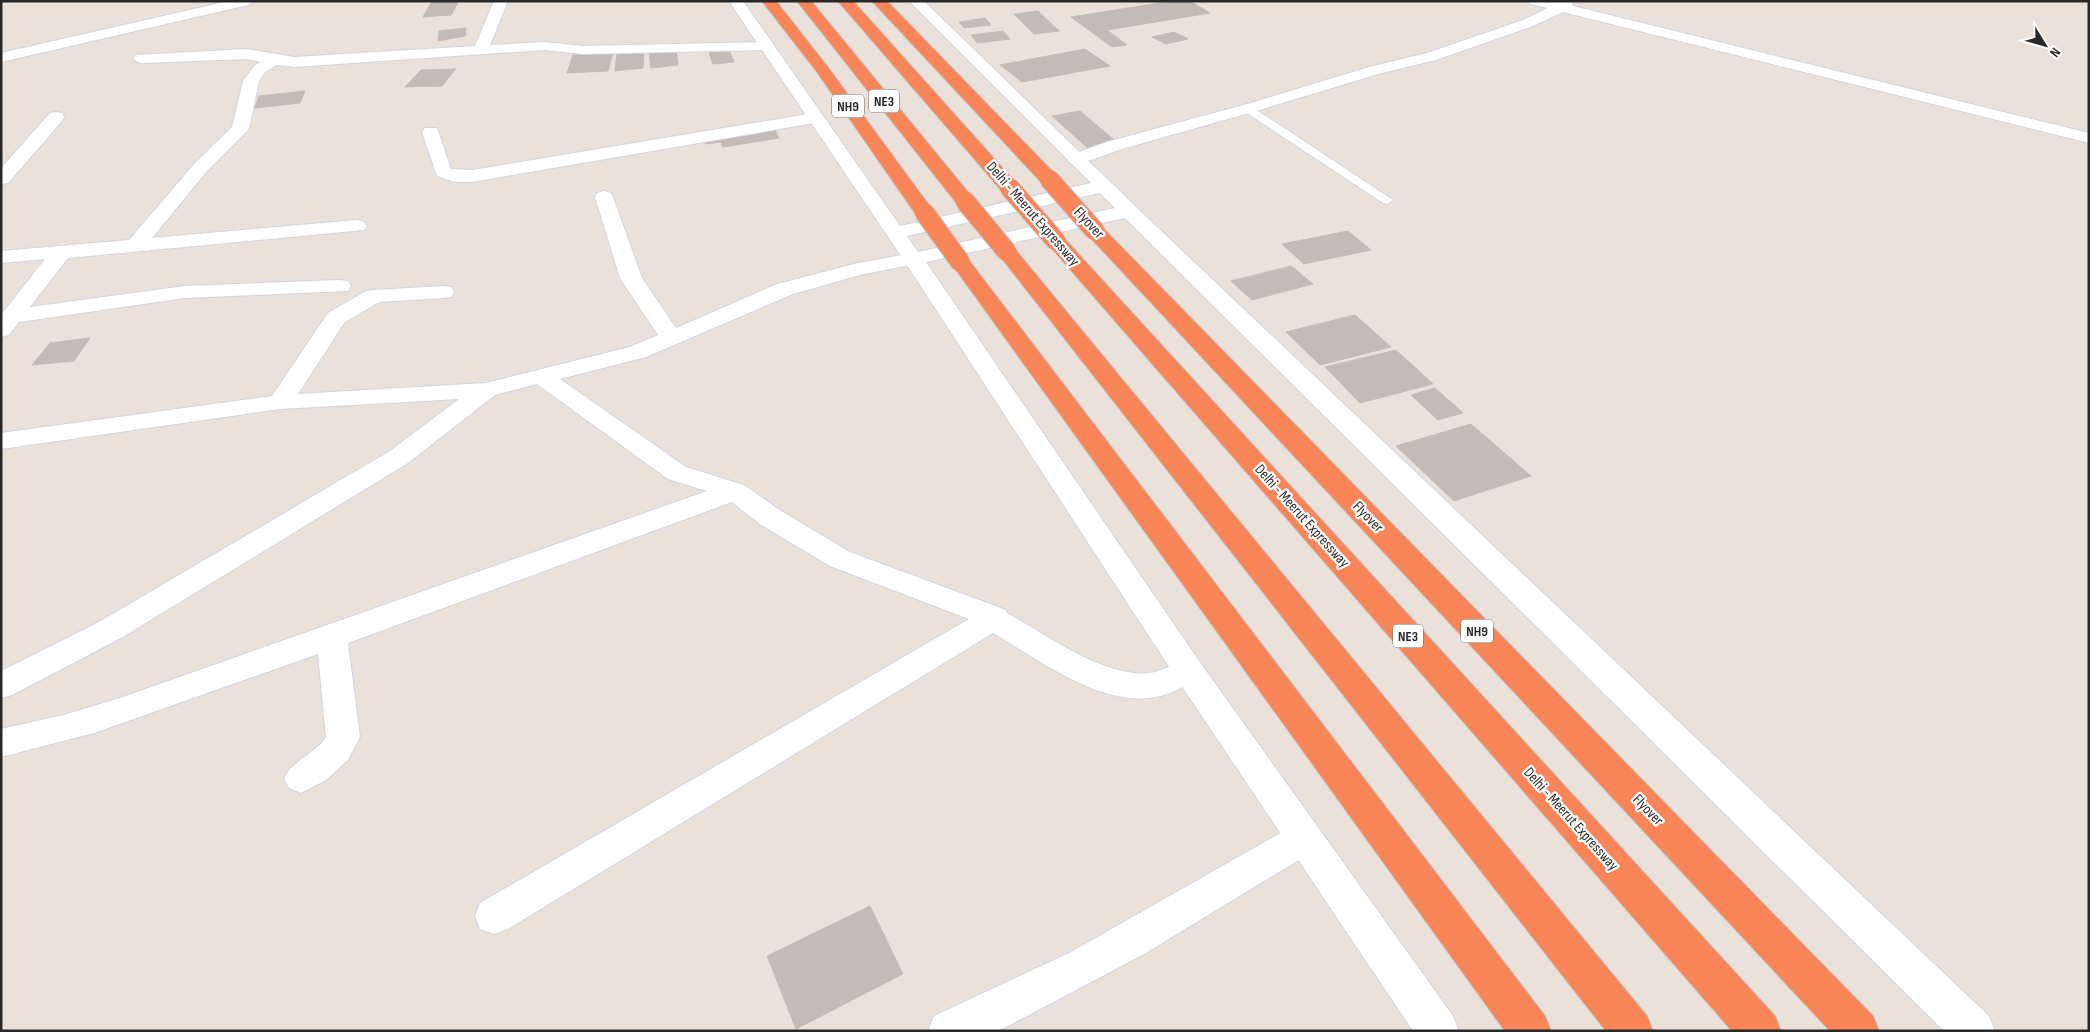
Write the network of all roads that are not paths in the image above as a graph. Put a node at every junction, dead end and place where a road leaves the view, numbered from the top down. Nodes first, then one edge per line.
1 (213, 1) edge
2 (248, 1) edge
3 (501, 1) edge
4 (736, 1) edge
5 (769, 1) edge
6 (804, 1) edge
7 (845, 1) edge
8 (879, 1) edge
9 (916, 1) edge
10 (1535, 1) edge
11 (1569, 4) edge
12 (766, 46) junction
13 (1, 48) edge
14 (482, 49) junction
15 (1, 58) edge
16 (142, 58) dead end
17 (274, 60) junction
18 (1248, 109) junction
19 (56, 117) dead end
20 (814, 118) junction
21 (431, 132) dead end
22 (2089, 138) edge
23 (1076, 159) junction
24 (1, 179) edge
25 (1104, 186) junction
26 (604, 197) dead end
27 (1387, 200) dead end
28 (1129, 211) junction
29 (357, 226) dead end
30 (894, 233) junction
31 (134, 247) junction
32 (62, 252) junction
33 (1, 257) edge
34 (914, 259) junction
35 (340, 286) dead end
36 (443, 292) dead end
37 (7, 323) edge
38 (671, 338) junction
39 (542, 377) junction
40 (486, 390) junction
41 (280, 402) junction
42 (1, 441) edge
43 (735, 491) junction
44 (995, 618) junction
45 (332, 637) junction
46 (1188, 670) junction
47 (1, 686) edge
48 (1, 744) edge
49 (301, 778) dead end
50 (1304, 838) junction
51 (494, 916) dead end
52 (949, 1031) edge
53 (1438, 1031) edge
54 (1530, 1031) edge
55 (1632, 1031) edge
56 (1760, 1031) edge
57 (1858, 1031) edge
58 (1974, 1031) edge

1 - 13 street
2 - 15 street
3 - 14 street
4 - 12 street
5 - 54 highway, NH9, bridge
6 - 55 highway, NE3, bridge
7 - 56 highway, Delhi - Meerut Expressway / NE3, bridge
8 - 57 highway, Flyover / NH9, bridge
9 - 23 street
10 - 11 street
11 - 18 street
11 - 22 street
12 - 14 street
12 - 20 street
14 - 17 street
16 - 17 street
17 - 31 street
18 - 23 street
18 - 27 lane
19 - 24 street
20 - 21 street
20 - 30 street
23 - 25 street
25 - 28 street
25 - 30 street
26 - 38 street
28 - 34 street
28 - 58 street
29 - 31 street
30 - 34 street
31 - 32 street
32 - 33 street
32 - 37 street
34 - 38 street
34 - 46 street
35 - 37 street
36 - 41 street
38 - 39 street
39 - 40 street
39 - 43 street
40 - 41 street
40 - 47 street
41 - 42 street
43 - 44 street
43 - 45 street
44 - 46 street
44 - 51 street
45 - 48 street
45 - 49 street
46 - 50 street
50 - 52 street
50 - 53 street

